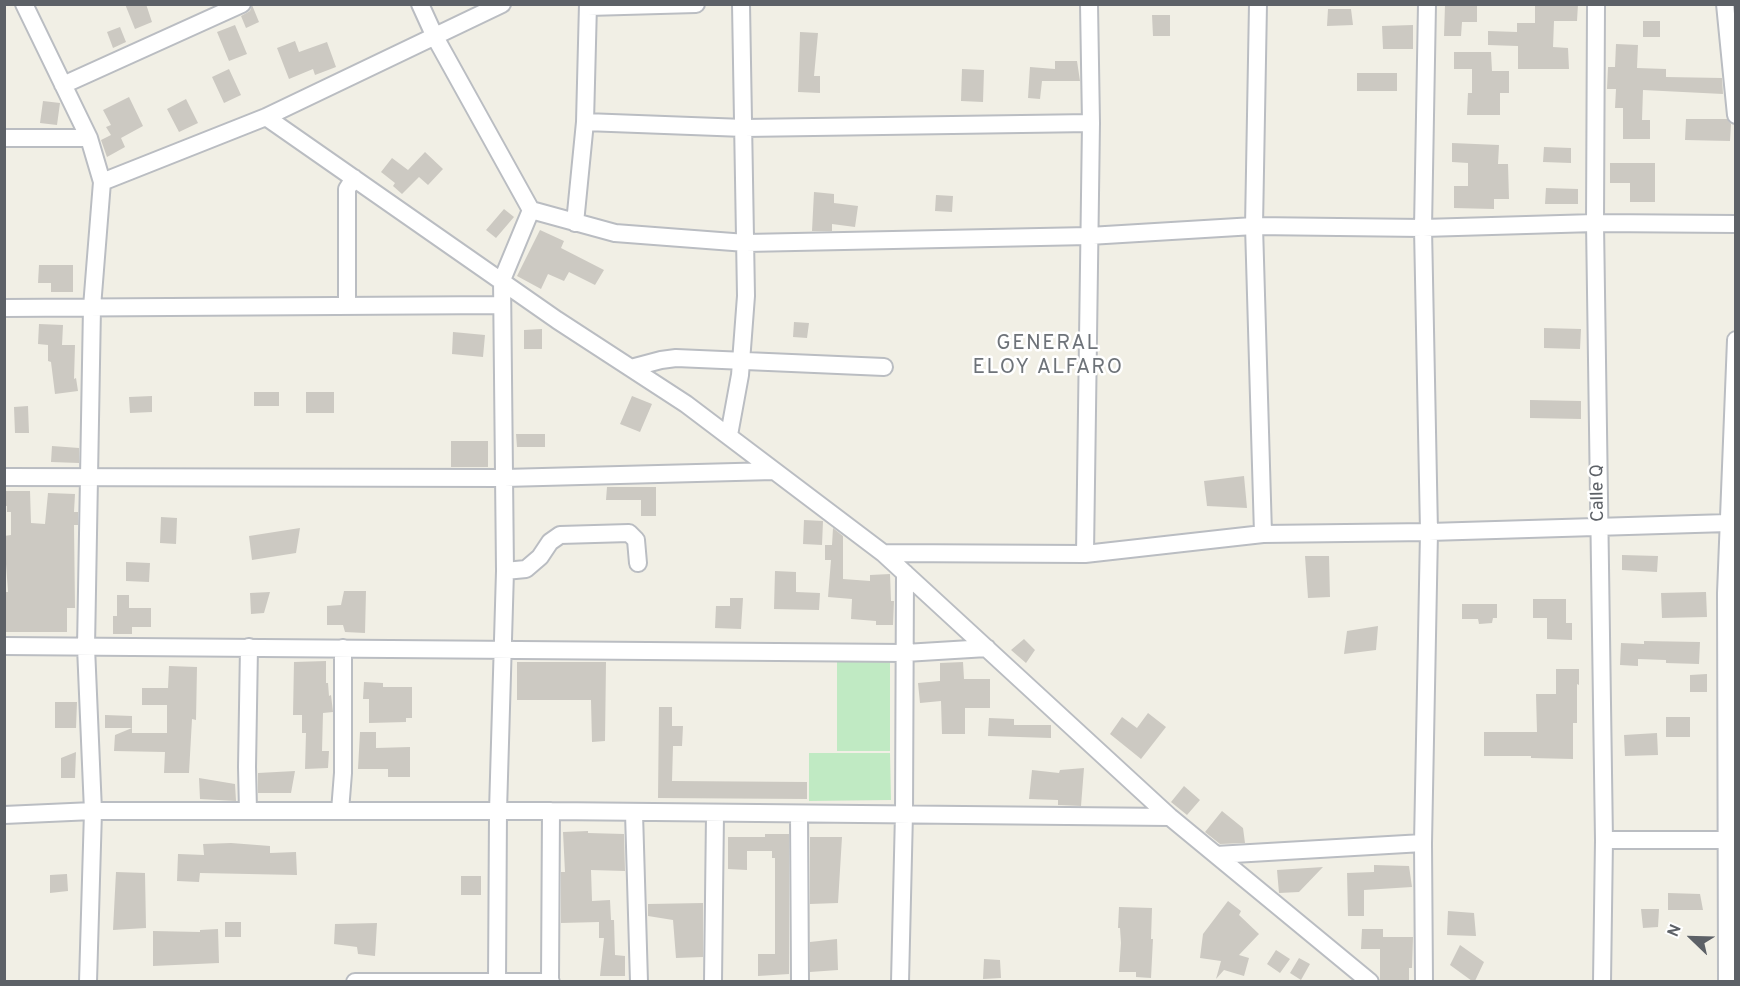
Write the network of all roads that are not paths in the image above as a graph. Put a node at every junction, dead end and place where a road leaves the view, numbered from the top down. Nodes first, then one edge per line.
1 (24, 4) edge
2 (242, 4) edge
3 (420, 4) edge
4 (502, 4) edge
5 (696, 4) edge
6 (741, 4) edge
7 (1089, 4) edge
8 (1258, 4) edge
9 (1427, 4) edge
10 (1596, 4) edge
11 (1725, 4) edge
12 (588, 6) edge
13 (435, 37) junction
14 (63, 85) junction
15 (1736, 114) edge
16 (266, 117) junction
17 (585, 122) junction
18 (1091, 123) junction
19 (744, 128) junction
20 (4, 138) edge
21 (89, 138) junction
22 (354, 178) junction
23 (102, 182) junction
24 (531, 210) junction
25 (575, 222) junction
26 (1595, 223) junction
27 (1736, 224) edge
28 (1254, 226) junction
29 (1423, 228) junction
30 (1089, 236) junction
31 (746, 243) junction
32 (502, 280) junction
33 (502, 305) junction
34 (347, 306) junction
35 (4, 308) edge
36 (92, 308) junction
37 (1736, 340) edge
38 (741, 362) junction
39 (884, 367) dead end
40 (631, 368) junction
41 (729, 435) junction
42 (774, 471) junction
43 (4, 477) edge
44 (89, 478) junction
45 (504, 478) junction
46 (1728, 522) junction
47 (1599, 528) junction
48 (1429, 532) junction
49 (1263, 534) junction
50 (883, 553) junction
51 (1086, 554) junction
52 (638, 563) dead end
53 (504, 571) junction
54 (905, 573) junction
55 (1731, 594) edge
56 (4, 646) edge
57 (86, 646) junction
58 (249, 647) junction
59 (343, 648) junction
60 (987, 648) junction
61 (502, 649) junction
62 (905, 653) junction
63 (93, 811) junction
64 (248, 811) junction
65 (340, 811) junction
66 (498, 811) junction
67 (551, 811) junction
68 (634, 813) junction
69 (904, 813) junction
70 (715, 814) junction
71 (799, 814) junction
72 (4, 815) edge
73 (1170, 817) junction
74 (1604, 840) junction
75 (1732, 840) edge
76 (1423, 843) junction
77 (1216, 855) junction
78 (88, 981) edge
79 (355, 981) edge
80 (497, 981) edge
81 (550, 981) edge
82 (639, 981) edge
83 (714, 981) edge
84 (800, 981) edge
85 (900, 981) edge
86 (1370, 981) edge
87 (1424, 981) edge
88 (1602, 981) edge
89 (1727, 981) edge

1 - 14 street
2 - 14 street
3 - 13 street
4 - 13 street
5 - 12 street
6 - 19 street
7 - 18 street
8 - 28 street
9 - 29 street
10 - 26 street, Calle Q
11 - 15 street
12 - 17 street
13 - 16 street
13 - 24 street
14 - 21 street
16 - 22 street
16 - 23 street
17 - 19 street
17 - 25 street
18 - 19 street
18 - 30 street
19 - 31 street
20 - 21 street
21 - 23 street
22 - 32 street
22 - 34 street
23 - 36 street
24 - 25 street
24 - 32 street
25 - 31 street
26 - 27 street
26 - 29 street
26 - 47 street, Calle Q
28 - 29 street
28 - 30 street
28 - 49 street
29 - 48 street
30 - 31 street
30 - 51 street
31 - 38 street
32 - 33 street
32 - 40 street
33 - 34 street
33 - 45 street
34 - 36 street
35 - 36 street
36 - 44 street
37 - 46 street
38 - 39 street
38 - 40 street
38 - 41 street
40 - 41 street
41 - 42 street
42 - 45 street
42 - 50 street
43 - 44 street
44 - 45 street
44 - 57 street
45 - 53 street
46 - 47 street
46 - 55 street
47 - 48 street
47 - 74 street, Calle Q
48 - 49 street
48 - 76 street
49 - 51 street
50 - 51 street
50 - 54 street
52 - 53 street
53 - 61 street
54 - 60 street
54 - 62 street
55 - 75 street
56 - 57 street
57 - 58 street
57 - 63 street
58 - 59 street
58 - 64 street
59 - 61 street
59 - 65 street
60 - 62 street
60 - 73 street
61 - 62 street
61 - 66 street
62 - 69 street
63 - 64 street
63 - 72 street
63 - 78 street
64 - 65 street
65 - 66 street
66 - 67 street
66 - 80 street
67 - 68 street
67 - 81 street
68 - 70 street
68 - 82 street
69 - 71 street
69 - 73 street
69 - 85 street
70 - 71 street
70 - 83 street
71 - 84 street
73 - 77 street
74 - 75 street
74 - 88 street, Calle Q
75 - 89 street
76 - 77 street
76 - 87 street
77 - 86 street
79 - 80 street
80 - 81 street

